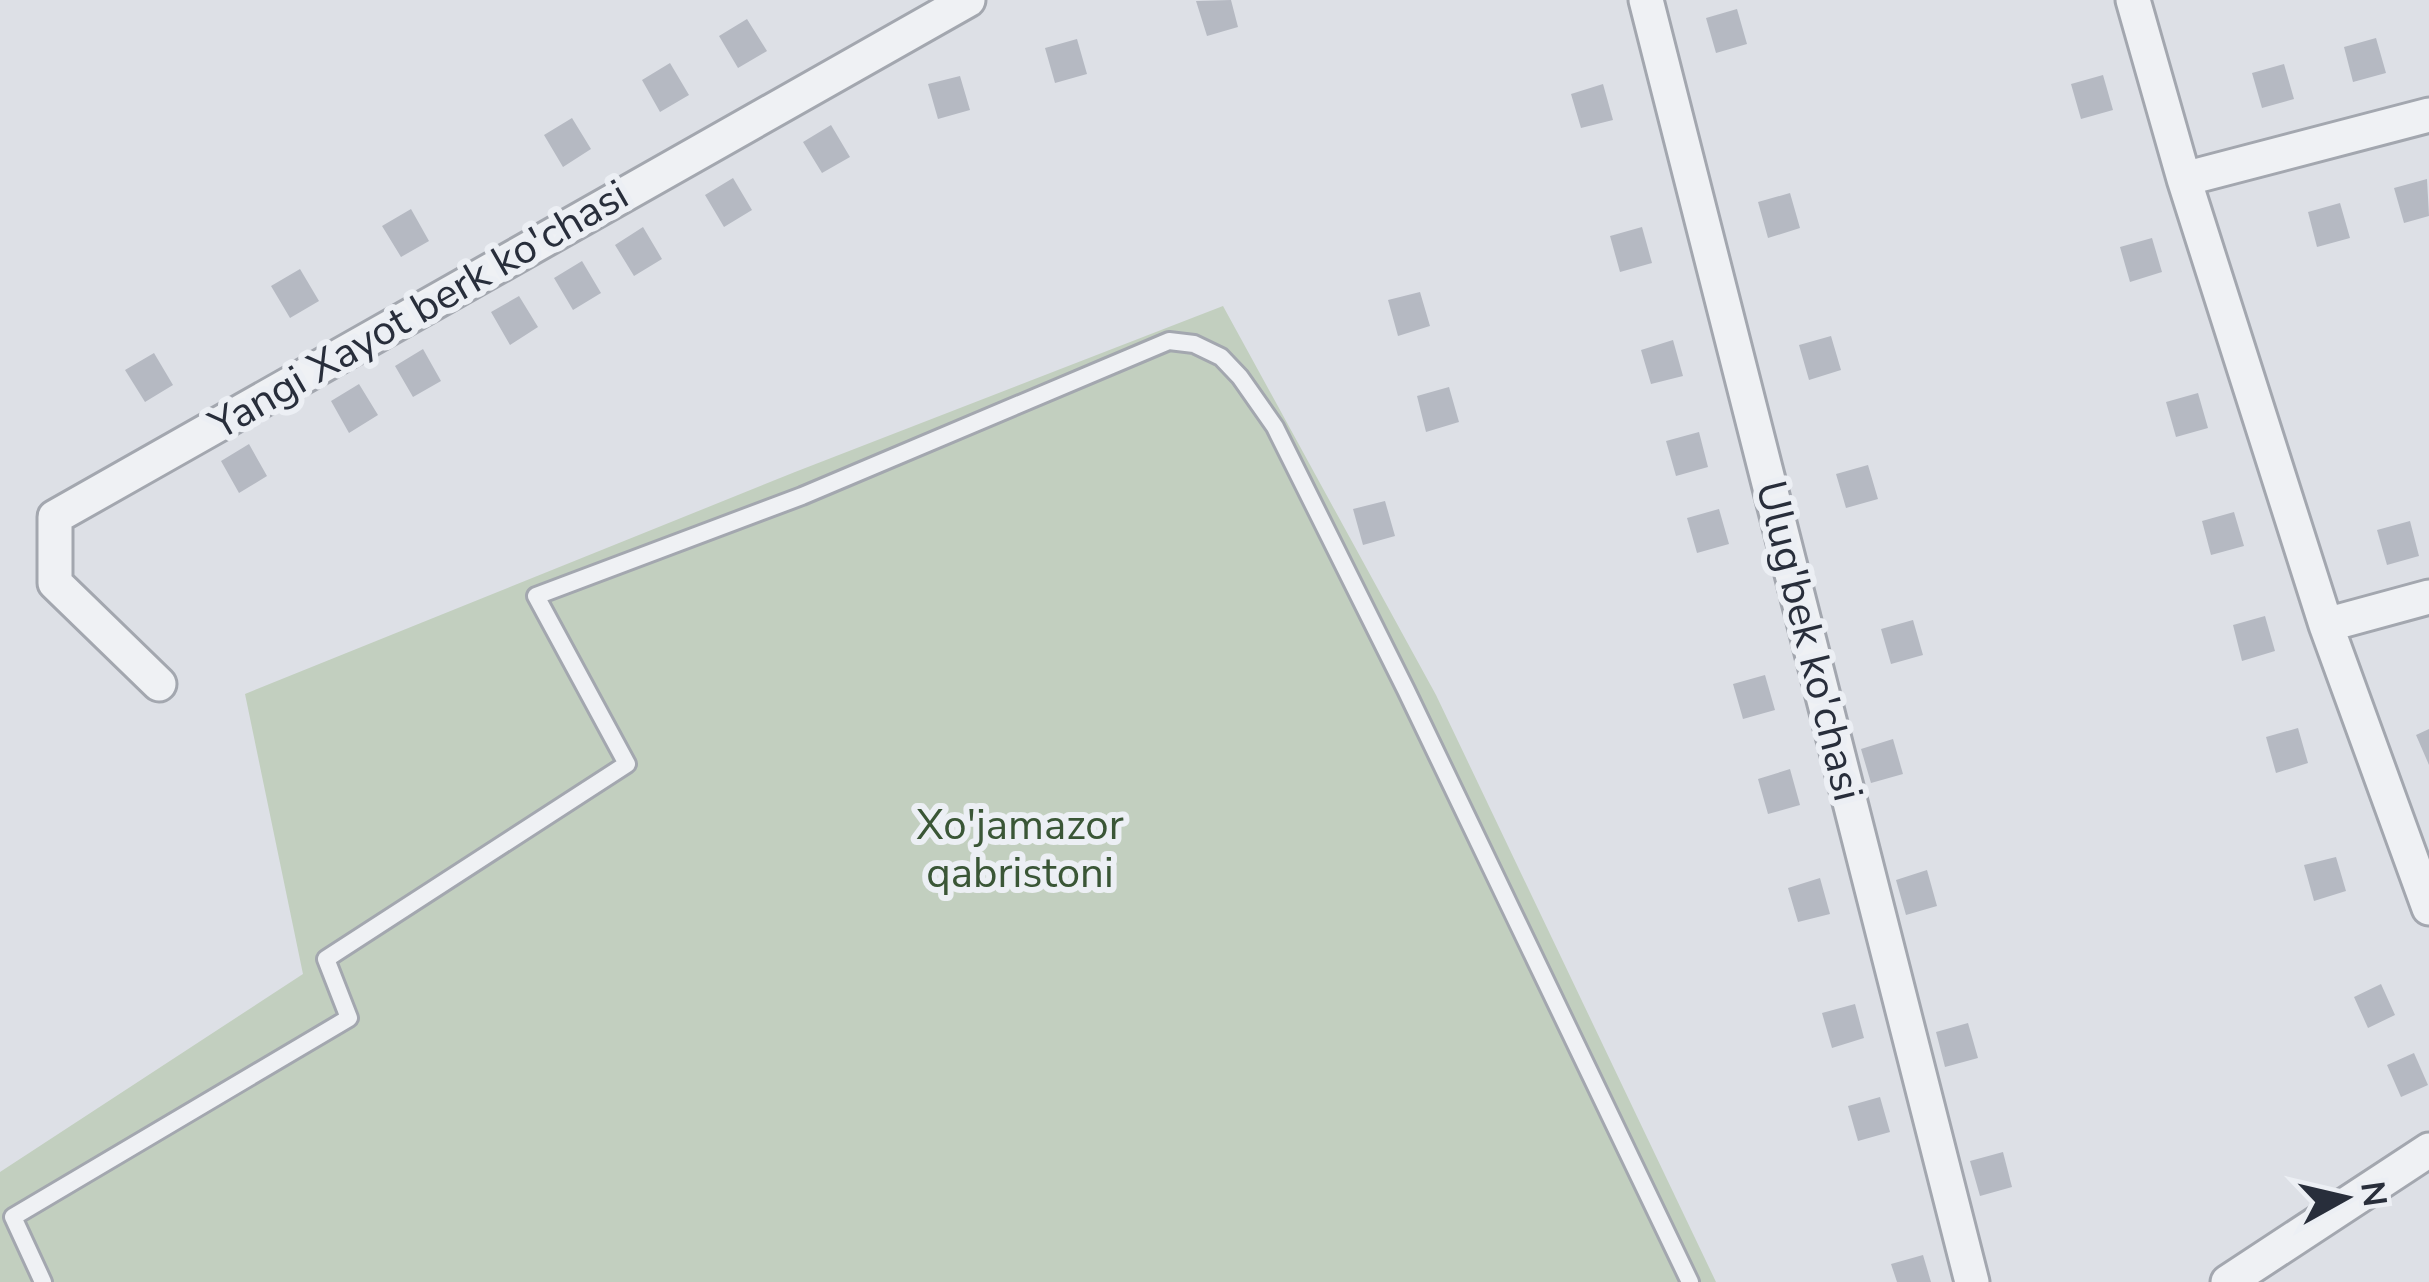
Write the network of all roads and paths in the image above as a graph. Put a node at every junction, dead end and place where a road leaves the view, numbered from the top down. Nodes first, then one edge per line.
1 (968, 0) edge
2 (1646, 0) edge
3 (2133, 0) edge
4 (2429, 115) edge
5 (2184, 179) junction
6 (2429, 597) edge
7 (2326, 625) junction
8 (159, 684) dead end
9 (2429, 908) edge
10 (2429, 1150) edge
11 (43, 1282) edge
12 (1690, 1282) edge
13 (1972, 1282) edge
14 (2228, 1282) edge

1 - 8 street, Yangi Xayot berk ko'chasi
2 - 13 street, Ulug'bek ko'chasi
3 - 5 street
4 - 5 street
5 - 7 street
6 - 7 street
7 - 9 street
10 - 14 street
11 - 12 lane

